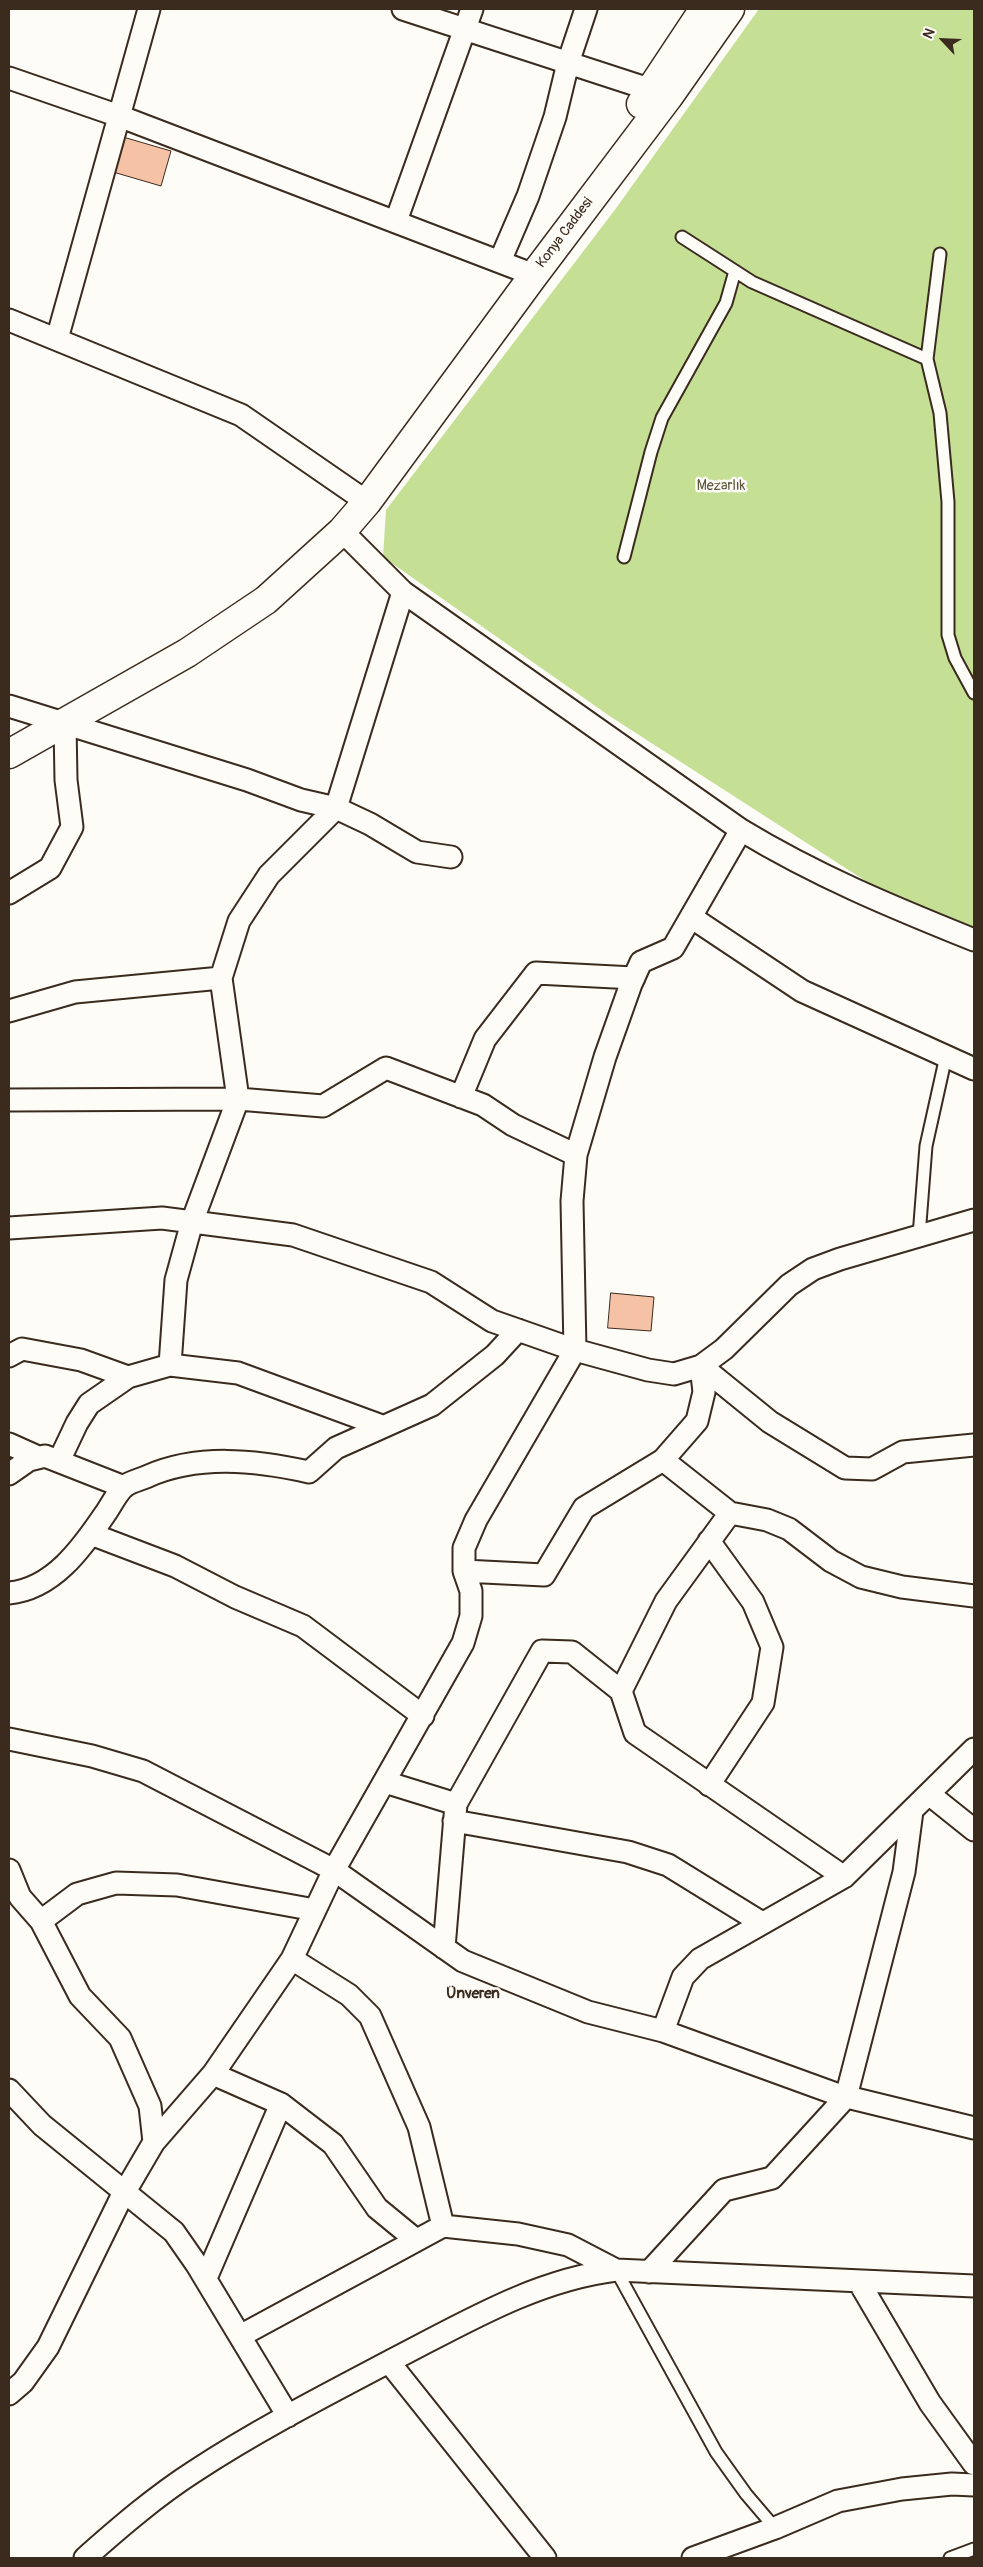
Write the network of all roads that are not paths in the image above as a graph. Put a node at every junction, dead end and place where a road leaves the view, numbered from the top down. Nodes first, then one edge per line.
1 (149, 9) edge
2 (403, 9) edge
3 (472, 9) edge
4 (586, 9) edge
5 (704, 9) edge
6 (730, 9) edge
7 (465, 29) junction
8 (568, 63) junction
9 (9, 78) edge
10 (660, 93) junction
11 (119, 116) junction
12 (396, 221) junction
13 (682, 237) dead end
14 (940, 254) dead end
15 (500, 262) junction
16 (736, 271) junction
17 (534, 275) junction
18 (9, 320) edge
19 (57, 339) junction
20 (927, 359) junction
21 (367, 502) junction
22 (342, 531) junction
23 (624, 557) dead end
24 (403, 592) junction
25 (974, 693) edge
26 (9, 706) edge
27 (65, 724) junction
28 (9, 754) edge
29 (336, 808) junction
30 (741, 830) junction
31 (452, 857) dead end
32 (9, 893) edge
33 (691, 917) junction
34 (974, 940) edge
35 (221, 978) junction
36 (634, 978) junction
37 (9, 1011) edge
38 (946, 1056) junction
39 (974, 1069) edge
40 (461, 1097) junction
41 (238, 1099) junction
42 (9, 1100) edge
43 (576, 1155) junction
44 (974, 1220) edge
45 (192, 1222) junction
46 (9, 1228) edge
47 (919, 1236) junction
48 (518, 1330) junction
49 (575, 1350) junction
50 (9, 1356) edge
51 (170, 1366) junction
52 (701, 1366) junction
53 (128, 1377) junction
54 (382, 1426) junction
55 (9, 1444) edge
56 (974, 1445) edge
57 (38, 1458) junction
58 (664, 1460) junction
59 (59, 1462) junction
60 (9, 1474) edge
61 (124, 1487) junction
62 (730, 1513) junction
63 (91, 1534) junction
64 (709, 1541) junction
65 (464, 1571) junction
66 (9, 1593) edge
67 (974, 1596) edge
68 (621, 1691) junction
69 (423, 1716) junction
70 (9, 1739) edge
71 (974, 1749) edge
72 (385, 1782) junction
73 (710, 1785) junction
74 (929, 1794) junction
75 (912, 1810) junction
76 (455, 1812) junction
77 (974, 1830) edge
78 (9, 1870) edge
79 (334, 1870) junction
80 (844, 1878) junction
81 (14, 1896) edge
82 (315, 1910) junction
83 (41, 1921) junction
84 (762, 1924) junction
85 (444, 1948) junction
86 (292, 1959) junction
87 (663, 2031) junction
88 (213, 2074) junction
89 (846, 2097) junction
90 (13, 2101) edge
91 (281, 2104) junction
92 (974, 2128) edge
93 (154, 2142) junction
94 (124, 2193) junction
95 (443, 2226) junction
96 (416, 2240) junction
97 (616, 2270) junction
98 (649, 2272) junction
99 (206, 2278) junction
100 (859, 2282) junction
101 (974, 2286) edge
102 (240, 2336) junction
103 (389, 2362) junction
104 (9, 2394) edge
105 (288, 2416) junction
106 (974, 2464) edge
107 (974, 2485) edge
108 (775, 2528) junction
109 (974, 2548) edge
110 (85, 2558) edge
111 (545, 2558) edge
112 (693, 2558) edge
113 (950, 2558) edge

1 - 11 street
2 - 7 street
3 - 7 street
4 - 8 street
5 - 10 main road, Konya Caddesi
6 - 10 main road, Konya Caddesi
7 - 8 street
7 - 12 street
8 - 10 street
8 - 15 street
9 - 11 street
10 - 17 main road, Konya Caddesi
11 - 12 street
11 - 19 street
12 - 15 street
13 - 16 lane
14 - 20 lane
15 - 17 street
16 - 20 lane
16 - 23 lane
17 - 21 main road, Konya Caddesi
18 - 19 street
19 - 21 street
20 - 25 lane
21 - 22 main road, Konya Caddesi
22 - 24 street
22 - 27 main road, Konya Caddesi
24 - 29 street
24 - 30 street
26 - 27 street
27 - 28 main road, Konya Caddesi
27 - 29 street
27 - 32 street
29 - 31 street
29 - 35 street
30 - 33 street
30 - 34 street
33 - 36 street
33 - 38 street
35 - 37 street
35 - 41 street
36 - 40 street
36 - 43 street
38 - 39 street
38 - 47 lane
40 - 41 street
40 - 43 street
41 - 42 street
41 - 45 street
43 - 49 street
44 - 47 street
45 - 46 street
45 - 48 street
45 - 51 street
47 - 52 street
48 - 49 street
48 - 54 street
49 - 52 street
49 - 65 street
50 - 53 street
51 - 53 street
51 - 54 street
52 - 56 street
52 - 58 street
53 - 59 street
54 - 61 street
55 - 57 street
57 - 59 street
57 - 60 street
58 - 62 street
58 - 65 street
59 - 61 street
61 - 63 street
62 - 64 street
62 - 67 street
63 - 66 street
63 - 69 street
64 - 68 street
64 - 73 street
65 - 69 street
68 - 73 street
68 - 76 street
69 - 72 street
70 - 79 street
71 - 74 street
72 - 76 street
72 - 79 street
73 - 80 street
74 - 75 street
74 - 77 street
75 - 80 street
75 - 89 street
76 - 84 street
76 - 85 street
78 - 81 street
79 - 82 street
79 - 85 street
80 - 84 street
81 - 83 street
82 - 83 street
82 - 86 street
83 - 93 street
84 - 87 street
85 - 87 street
86 - 88 street
86 - 95 street
87 - 89 street
88 - 91 street
88 - 93 street
89 - 92 street
89 - 98 street
90 - 94 street
91 - 96 street
91 - 99 street
93 - 94 street
94 - 99 street
94 - 104 street
95 - 96 street
95 - 97 street
96 - 102 street
97 - 98 street
97 - 103 street
97 - 108 lane
98 - 100 street
99 - 102 street
100 - 101 street
100 - 106 street
102 - 105 street
103 - 105 street
103 - 111 street
105 - 110 street
107 - 108 street
108 - 112 street
109 - 113 lane

